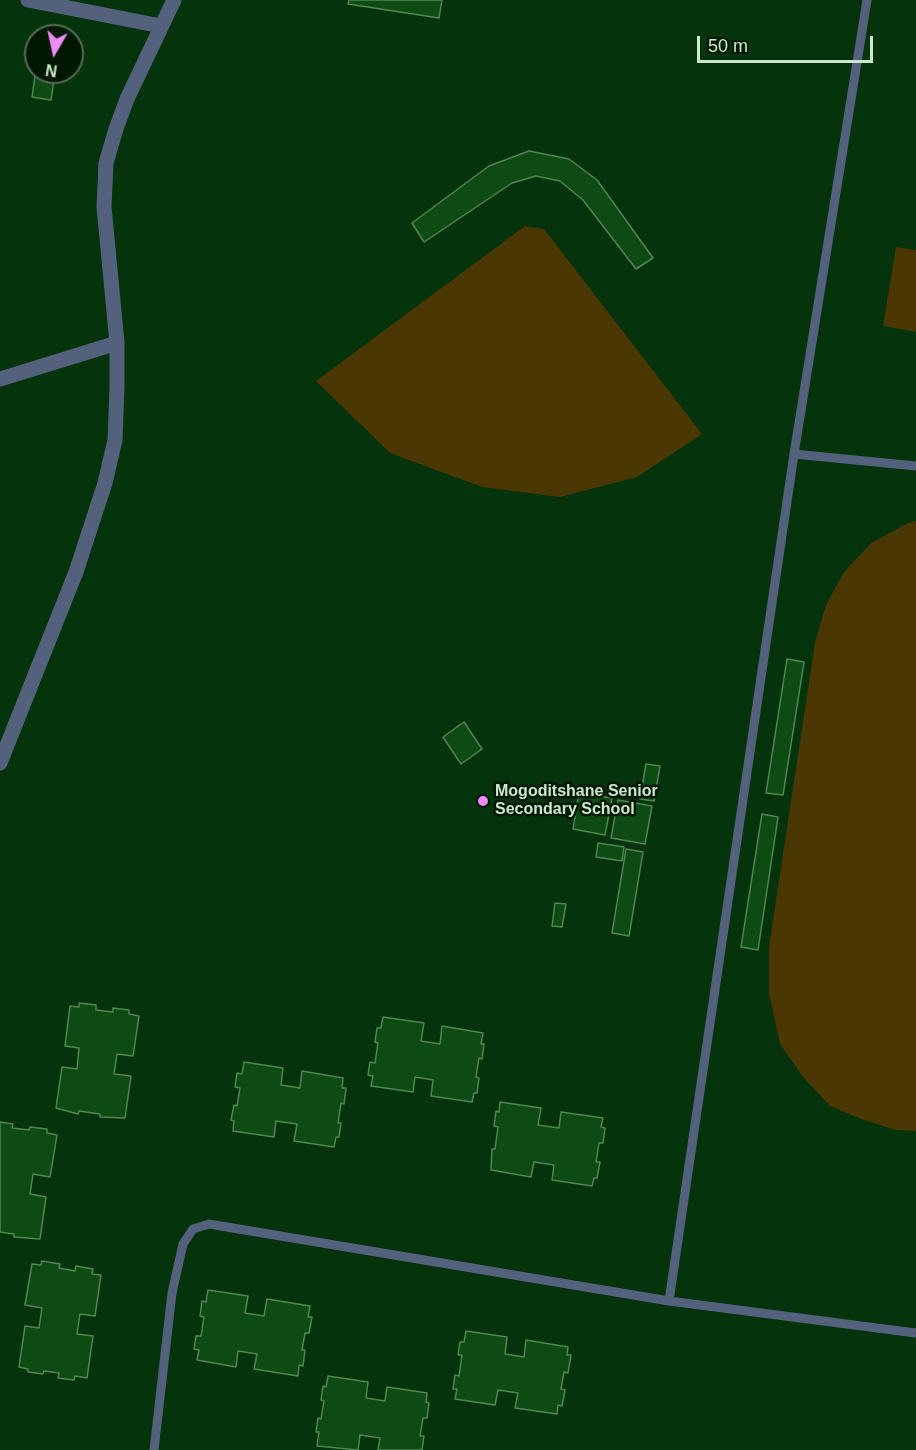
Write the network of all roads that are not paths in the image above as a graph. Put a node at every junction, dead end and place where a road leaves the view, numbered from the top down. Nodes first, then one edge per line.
1 (28, 0) edge
2 (174, 0) edge
3 (867, 0) edge
4 (161, 26) junction
5 (117, 343) junction
6 (0, 379) edge
7 (794, 454) junction
8 (916, 466) edge
9 (0, 763) edge
10 (669, 1301) junction
11 (916, 1333) edge
12 (154, 1450) edge

1 - 4 street
2 - 4 street
3 - 7 lane
4 - 5 street
5 - 6 street
5 - 9 street
7 - 8 lane
7 - 10 lane
10 - 11 lane
10 - 12 lane

